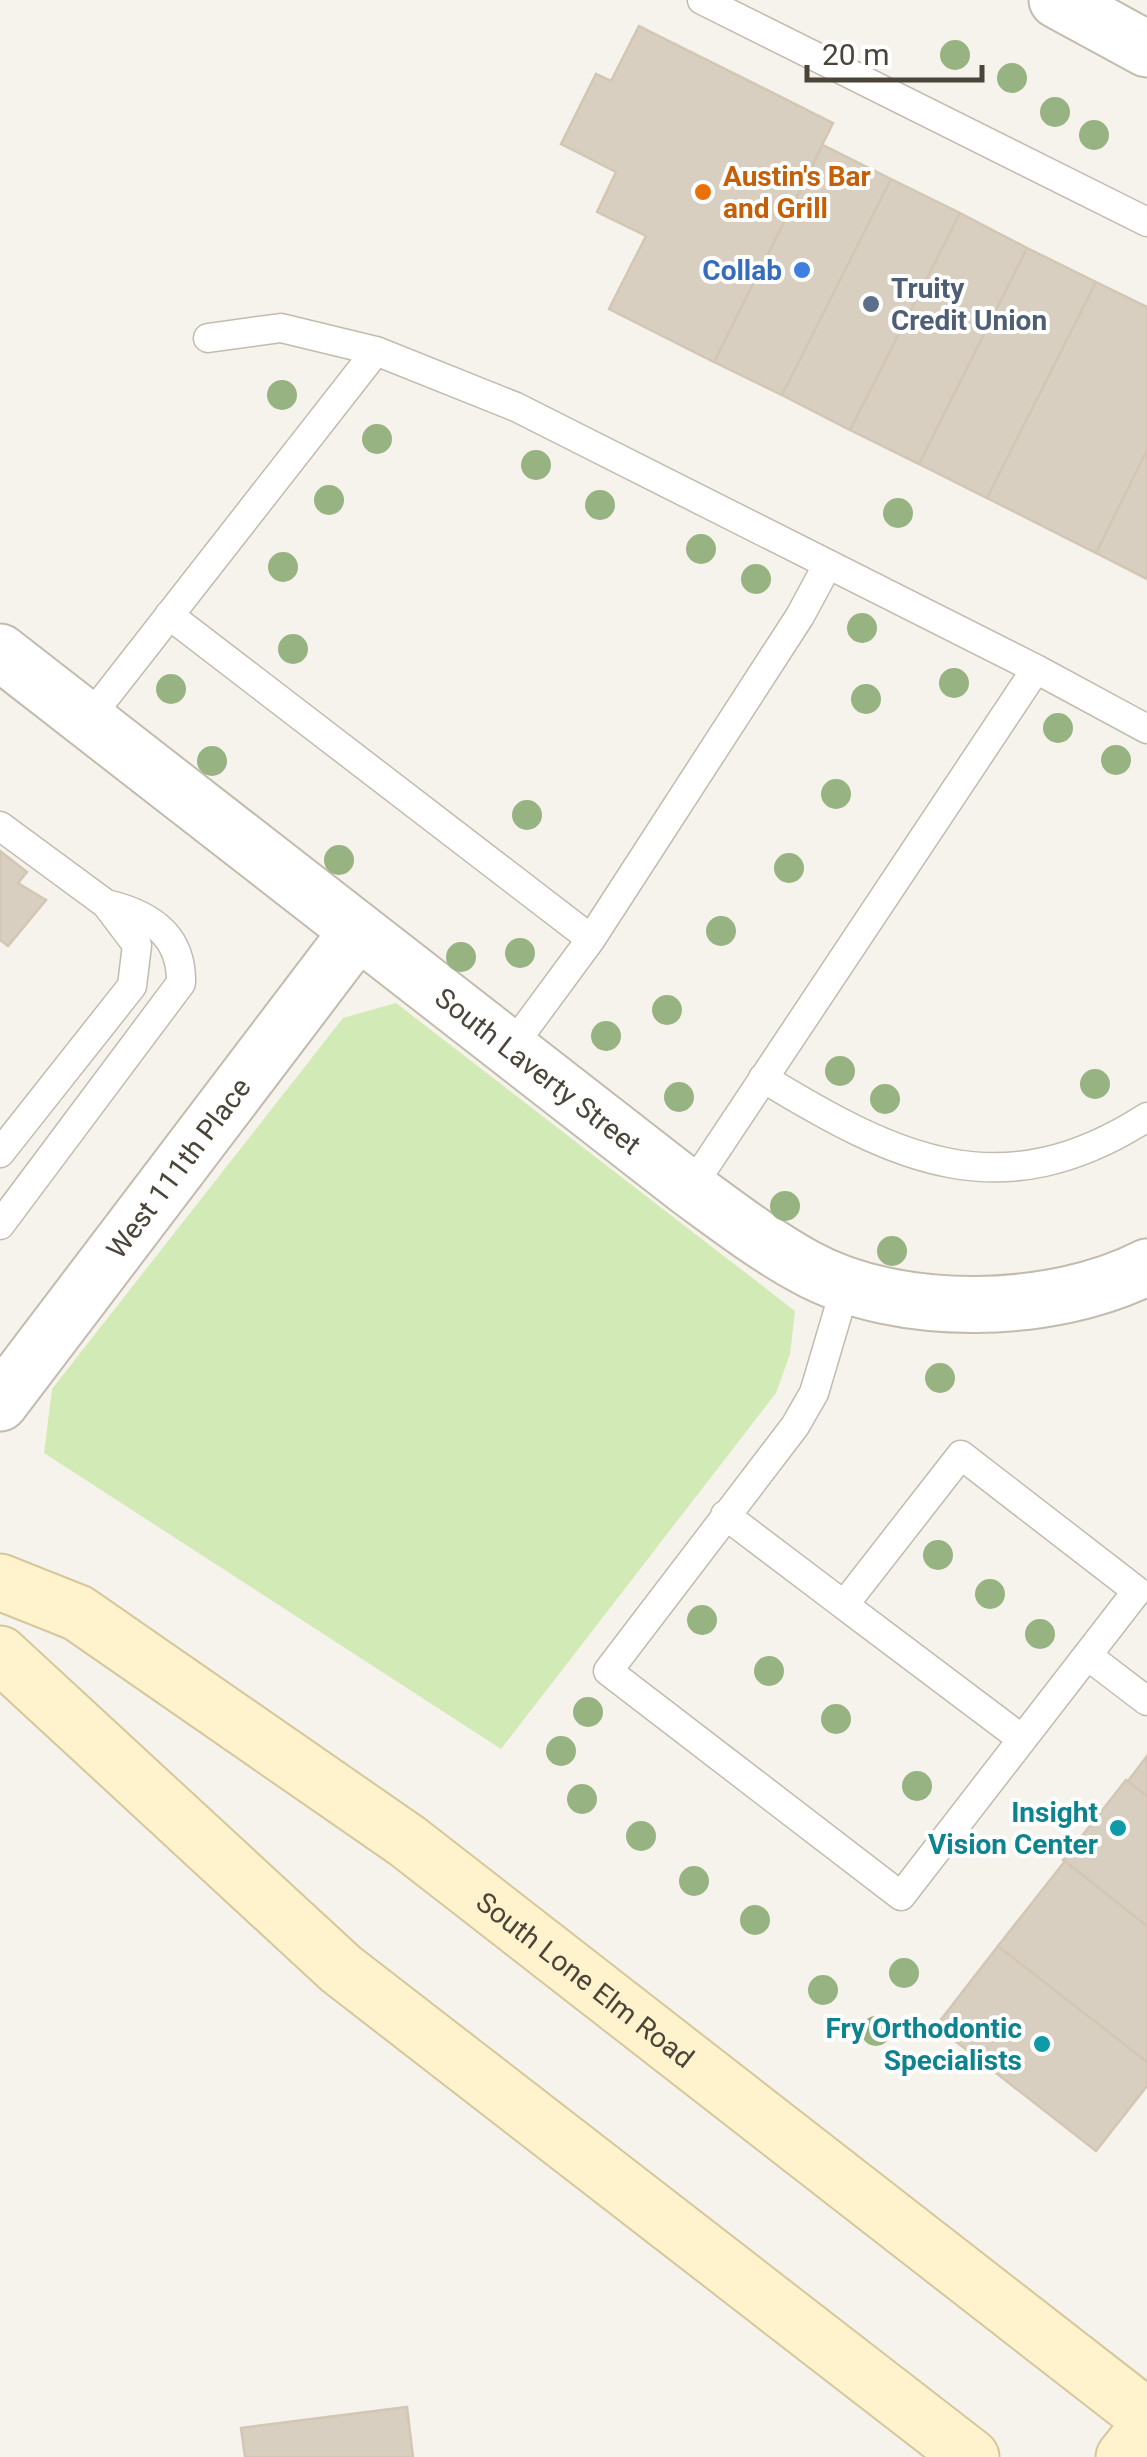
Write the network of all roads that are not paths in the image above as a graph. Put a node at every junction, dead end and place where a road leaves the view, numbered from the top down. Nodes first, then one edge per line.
1 (702, 0) edge
2 (1057, 0) edge
3 (1147, 49) edge
4 (1147, 222) edge
5 (208, 338) dead end
6 (376, 351) junction
7 (828, 564) junction
8 (170, 616) junction
9 (0, 652) edge
10 (1036, 668) junction
11 (86, 722) junction
12 (1147, 729) edge
13 (0, 826) edge
14 (106, 904) junction
15 (358, 932) junction
16 (592, 939) junction
17 (510, 1050) junction
18 (763, 1078) junction
19 (1147, 1116) edge
20 (0, 1153) edge
21 (690, 1189) junction
22 (0, 1225) edge
23 (1147, 1268) edge
24 (846, 1285) junction
25 (0, 1403) edge
26 (725, 1515) junction
27 (0, 1582) edge
28 (1142, 1589) edge
29 (844, 1605) junction
30 (0, 1654) edge
31 (1088, 1656) junction
32 (1147, 1701) edge
33 (1022, 1739) junction
34 (1147, 2417) edge
35 (1147, 2428) edge
36 (971, 2457) edge
37 (1124, 2457) edge

1 - 4 lane
2 - 3 street
5 - 6 lane
6 - 7 lane
6 - 8 lane
7 - 10 lane
7 - 16 lane
8 - 11 lane
8 - 16 lane
9 - 11 street, South Laverty Street
10 - 12 lane
10 - 18 lane
11 - 15 street, South Laverty Street
13 - 14 lane
14 - 20 lane
14 - 22 lane
15 - 17 street, South Laverty Street
15 - 25 street, West 111th Place
16 - 17 lane
17 - 21 street, South Laverty Street
18 - 19 lane
18 - 21 lane
21 - 24 street, South Laverty Street
23 - 24 street, South Laverty Street
24 - 26 lane
26 - 29 lane
26 - 33 lane
27 - 34 street, South Lone Elm Road
28 - 29 lane
28 - 31 lane
29 - 33 lane
30 - 36 street
31 - 32 lane
31 - 33 lane
35 - 37 street

